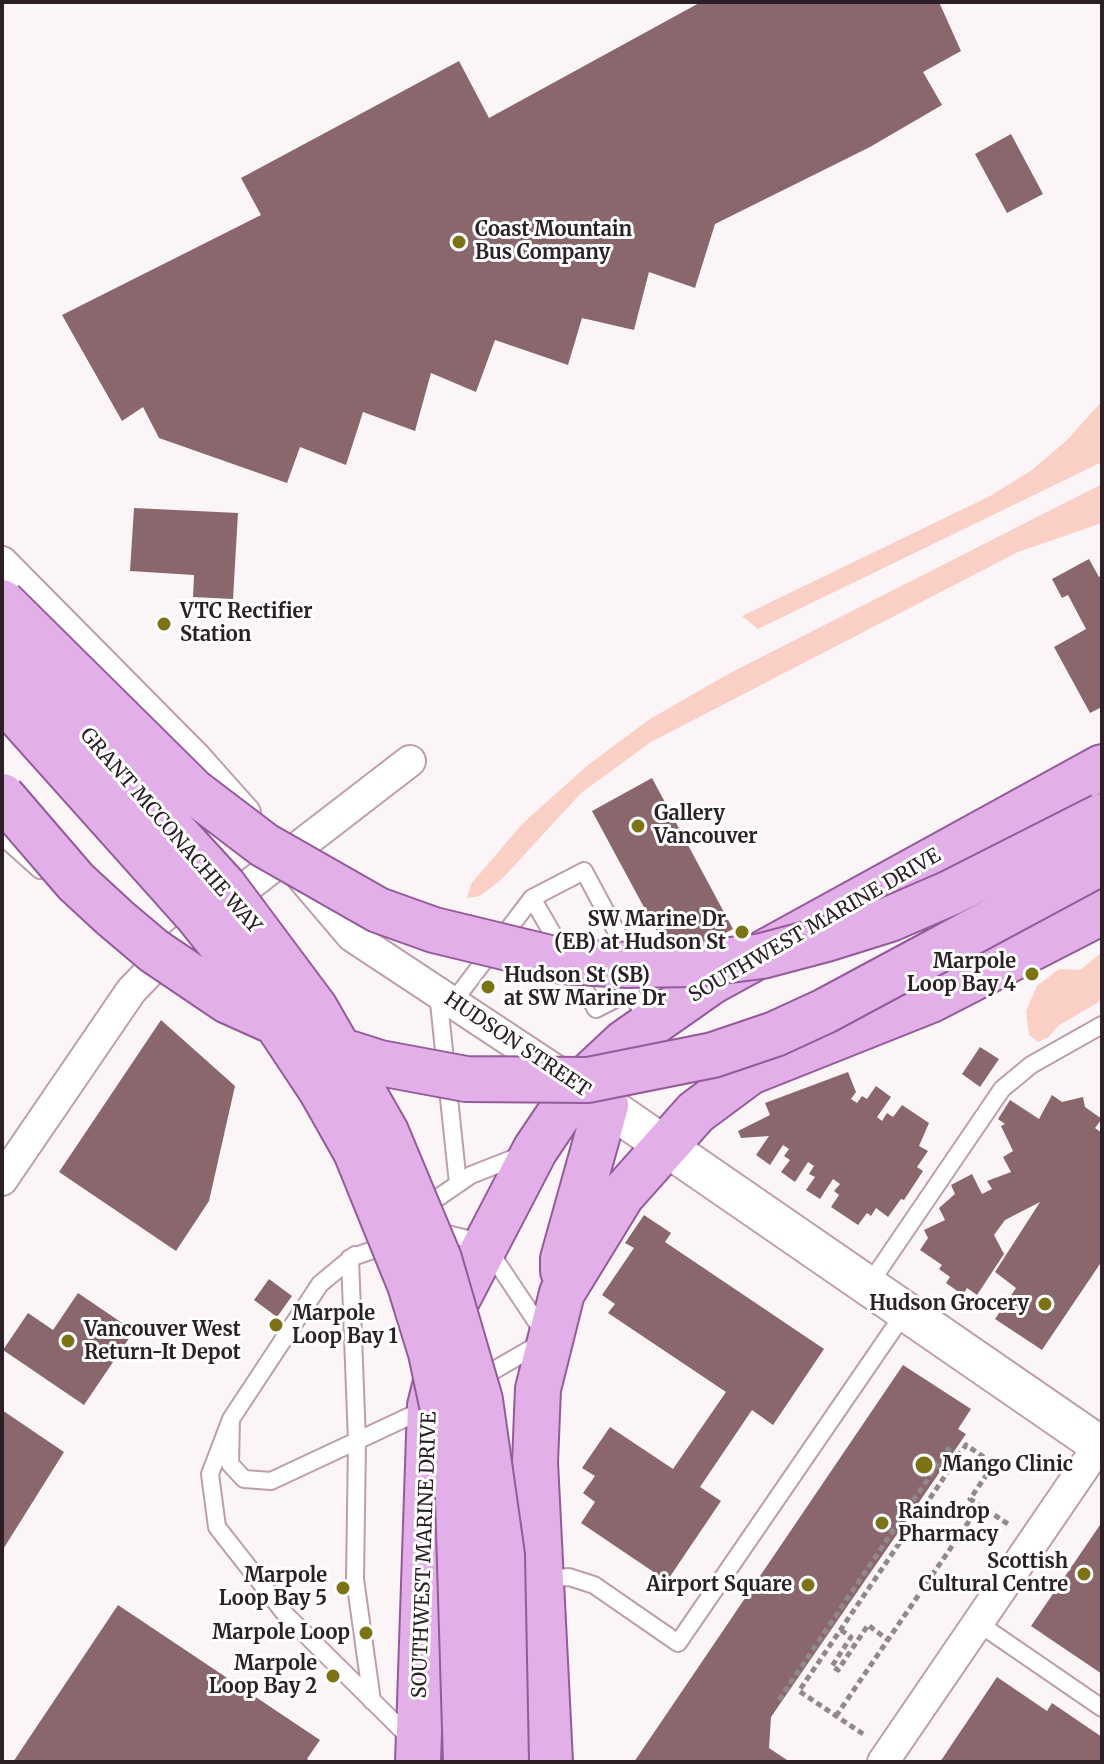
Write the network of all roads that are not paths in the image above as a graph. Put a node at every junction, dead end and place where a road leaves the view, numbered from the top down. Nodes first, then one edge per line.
1 (4, 577) edge
2 (2, 643) edge
3 (2, 697) edge
4 (410, 761) dead end
5 (1102, 767) edge
6 (2, 796) edge
7 (1102, 816) edge
8 (2, 837) edge
9 (285, 858) junction
10 (1102, 862) edge
11 (872, 891) junction
12 (532, 898) junction
13 (1102, 912) edge
14 (152, 969) junction
15 (446, 998) junction
16 (931, 1000) junction
17 (640, 1007) junction
18 (1102, 1025) edge
19 (592, 1096) junction
20 (665, 1148) junction
21 (535, 1150) junction
22 (2, 1180) edge
23 (458, 1184) junction
24 (484, 1243) junction
25 (350, 1258) junction
26 (868, 1286) junction
27 (562, 1293) junction
28 (905, 1312) junction
29 (548, 1339) junction
30 (430, 1406) junction
31 (231, 1419) junction
32 (357, 1442) junction
33 (1101, 1444) edge
34 (543, 1579) junction
35 (978, 1623) junction
36 (372, 1701) junction
37 (1102, 1708) edge
38 (418, 1754) edge
39 (466, 1762) edge
40 (506, 1762) edge
41 (550, 1762) edge
42 (883, 1762) edge

1 - 7 main road, bridge
1 - 9 street, HUDSON STREET
2 - 40 main road, GRANT MCCONACHIE WAY, bridge
3 - 39 main road, GRANT MCCONACHIE WAY, bridge
4 - 9 street
5 - 11 main road, SOUTHWEST MARINE DRIVE
6 - 10 main road, bridge
8 - 14 lane
9 - 14 street
9 - 15 street, HUDSON STREET
11 - 16 street
11 - 17 main road, SOUTHWEST MARINE DRIVE
12 - 15 lane
12 - 17 lane
12 - 17 lane
13 - 16 main road
14 - 22 street
15 - 19 street, HUDSON STREET
15 - 23 lane
16 - 20 main road
17 - 19 main road, SOUTHWEST MARINE DRIVE
18 - 26 lane
19 - 20 street, HUDSON STREET
19 - 21 main road, SOUTHWEST MARINE DRIVE
19 - 27 main road
20 - 26 street, HUDSON STREET
20 - 27 main road
21 - 23 lane
21 - 24 main road, SOUTHWEST MARINE DRIVE
23 - 25 lane
24 - 25 lane
24 - 29 lane
24 - 30 main road, SOUTHWEST MARINE DRIVE
25 - 31 lane
25 - 32 lane
26 - 28 street, HUDSON STREET
27 - 29 main road
28 - 33 street, HUDSON STREET
28 - 34 lane
29 - 30 lane
29 - 34 main road
30 - 32 lane
30 - 38 main road, SOUTHWEST MARINE DRIVE
31 - 32 lane
31 - 36 lane
32 - 36 lane
33 - 35 street
34 - 41 main road
35 - 37 lane
35 - 42 street
36 - 38 lane

